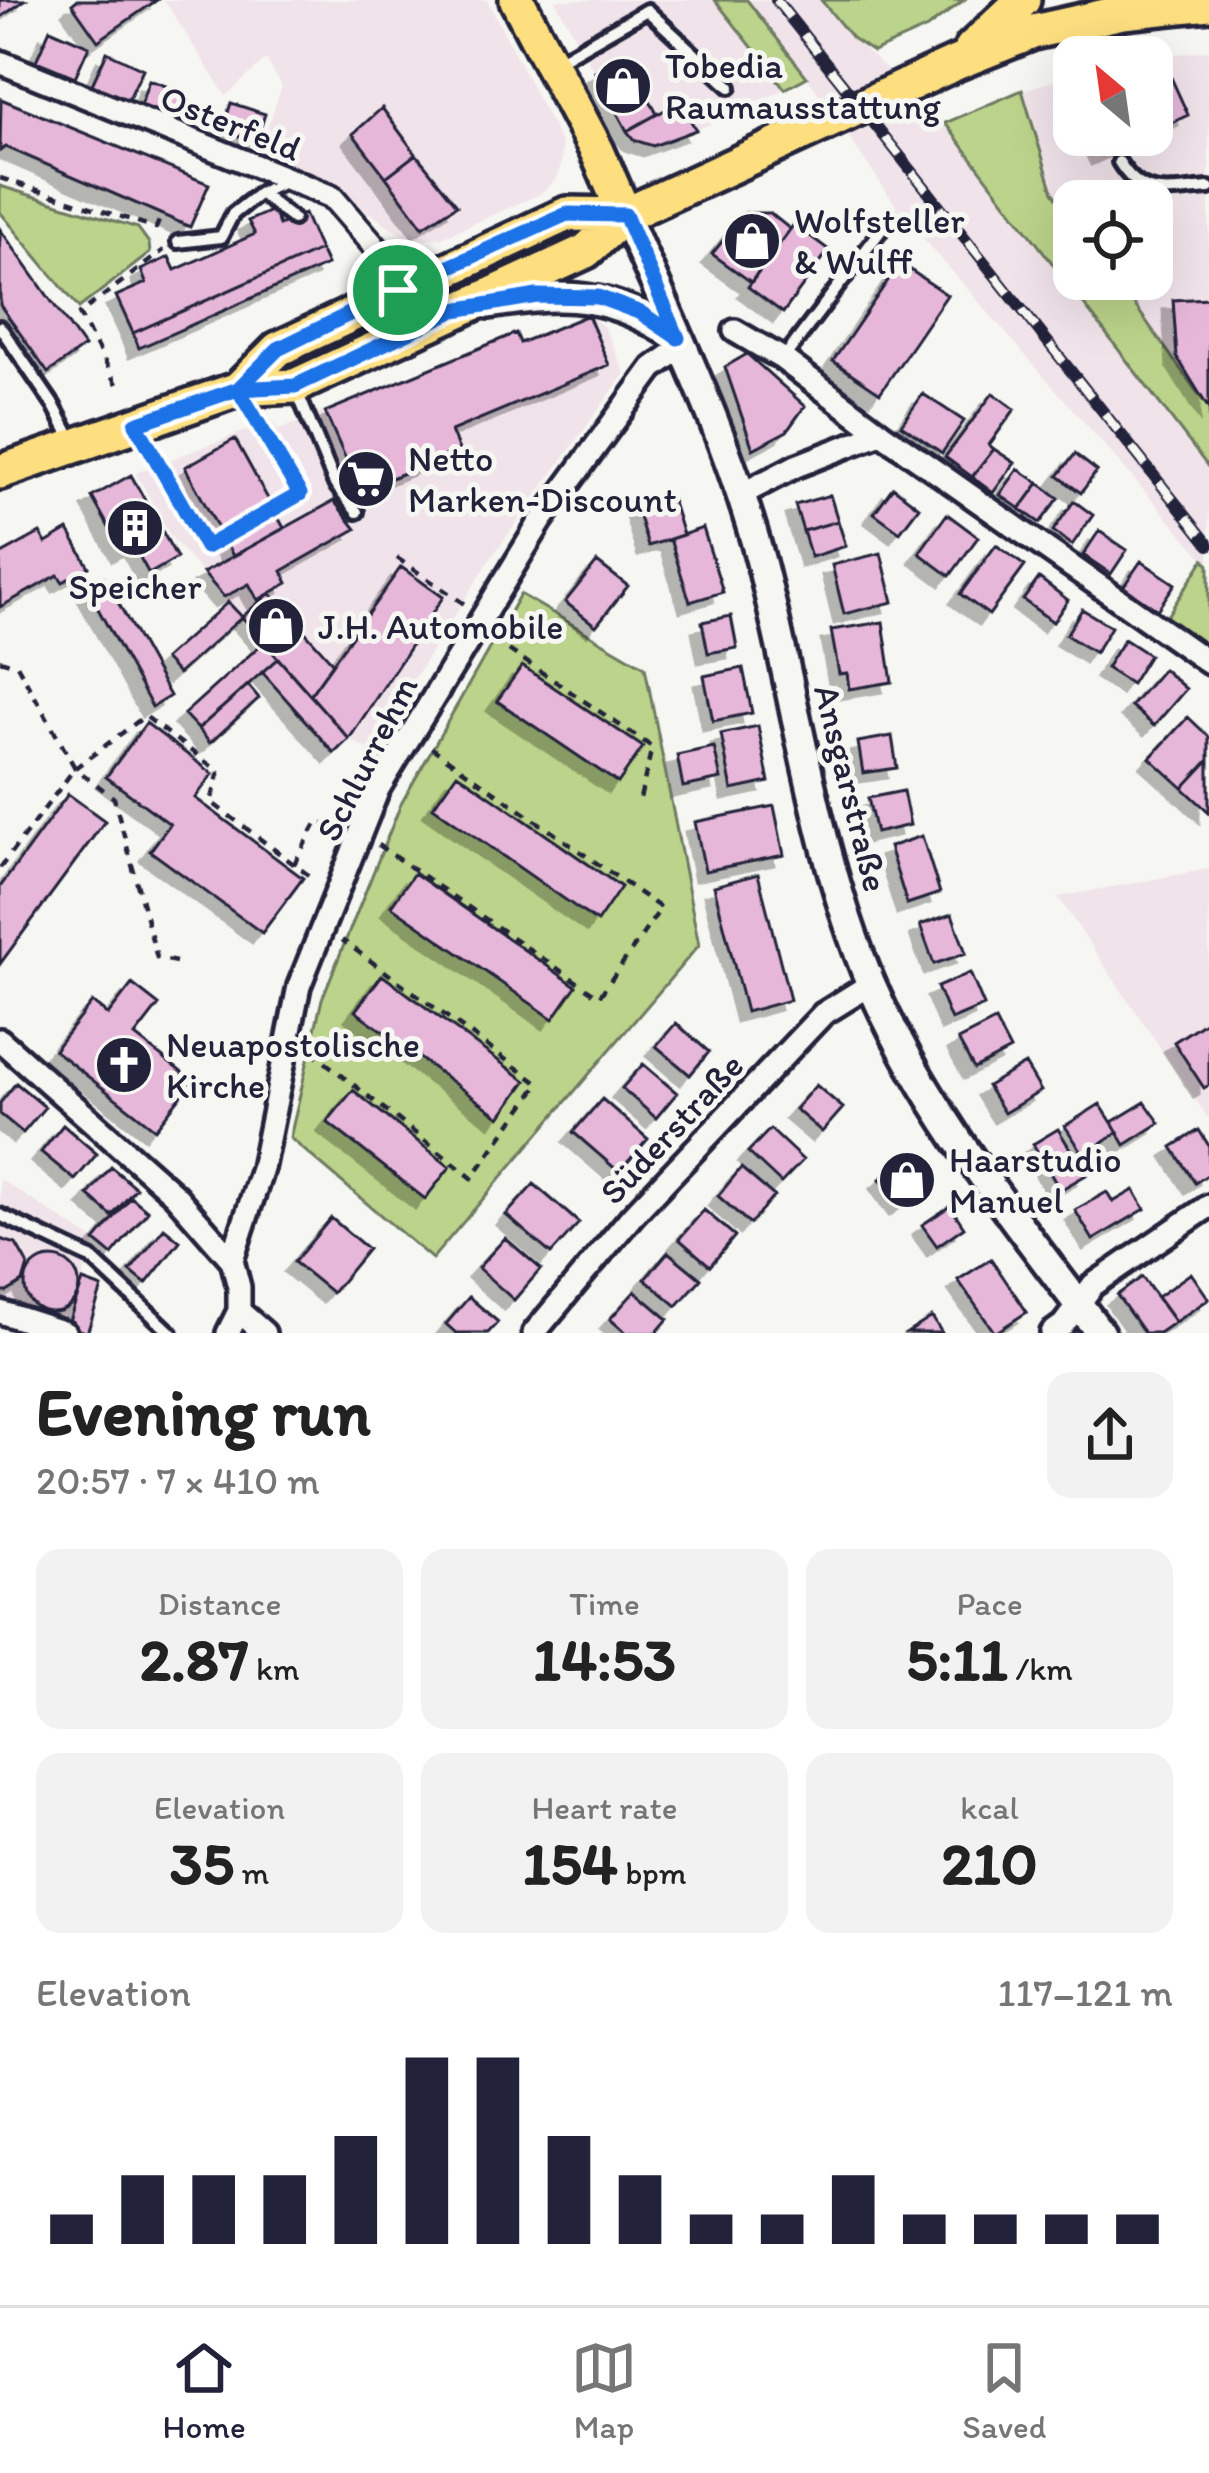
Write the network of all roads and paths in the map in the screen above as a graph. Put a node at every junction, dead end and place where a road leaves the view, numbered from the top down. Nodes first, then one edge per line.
1 (517, 0) edge
2 (1023, 0) edge
3 (1209, 3) edge
4 (1100, 8) edge
5 (0, 62) edge
6 (958, 62) junction
7 (551, 64) junction
8 (730, 87) dead end
9 (1119, 162) dead end
10 (0, 178) edge
11 (286, 181) junction
12 (1209, 188) edge
13 (260, 193) junction
14 (162, 214) dead end
15 (625, 215) junction
16 (891, 217) dead end
17 (293, 219) dead end
18 (178, 242) joint
19 (398, 290) junction
20 (455, 310) junction
21 (0, 327) edge
22 (735, 331) dead end
23 (680, 343) junction
24 (784, 358) junction
25 (117, 384) dead end
26 (295, 386) junction
27 (238, 389) junction
28 (136, 424) junction
29 (881, 434) junction
30 (75, 445) junction
31 (0, 472) edge
32 (740, 495) junction
33 (357, 512) dead end
34 (397, 558) dead end
35 (478, 621) junction
36 (0, 660) edge
37 (1209, 663) edge
38 (411, 734) junction
39 (75, 768) junction
40 (639, 803) dead end
41 (360, 835) junction
42 (0, 868) edge
43 (323, 926) junction
44 (176, 962) dead end
45 (871, 984) junction
46 (290, 1035) junction
47 (0, 1040) edge
48 (1209, 1206) edge
49 (0, 1215) edge
50 (232, 1260) junction
51 (1079, 1305) junction
52 (238, 1311) junction
53 (0, 1312) edge
54 (65, 1333) edge
55 (171, 1333) edge
56 (227, 1333) edge
57 (264, 1333) edge
58 (534, 1333) edge
59 (1052, 1333) edge
60 (1100, 1333) edge

1 - 7 main road
2 - 6 main road
3 - 4 main road
4 - 6 main road
5 - 11 street, Osterfeld
6 - 15 main road
7 - 8 lane
7 - 15 main road
9 - 12 lane
10 - 14 path
11 - 13 lane
11 - 19 street, Osterfeld
13 - 17 lane
13 - 18 lane
15 - 19 main road
15 - 20 main road
15 - 23 street, Ansgarstraße
16 - 24 lane
18 - 25 path
19 - 27 main road
20 - 23 street
20 - 26 main road
21 - 30 lane
22 - 24 street
23 - 32 street, Ansgarstraße
23 - 35 street, Schlurrehm
24 - 29 street
26 - 27 main road
26 - 33 lane
27 - 28 main road
27 - 28 lane
28 - 30 main road
29 - 32 street
29 - 37 street
30 - 31 main road
32 - 45 street, Ansgarstraße
34 - 35 path
35 - 38 street, Schlurrehm
35 - 40 path
36 - 39 path
38 - 41 street, Schlurrehm
38 - 41 path
39 - 41 path
39 - 42 path
39 - 44 path
41 - 43 street, Schlurrehm
43 - 46 street, Schlurrehm
43 - 46 path
45 - 51 street, Ansgarstraße
45 - 58 street, Süderstraße
46 - 50 street, Schlurrehm
47 - 50 street
48 - 51 street
49 - 55 lane
50 - 52 street
51 - 59 street
51 - 60 street, Ansgarstraße
52 - 56 street
52 - 57 street
53 - 54 street

